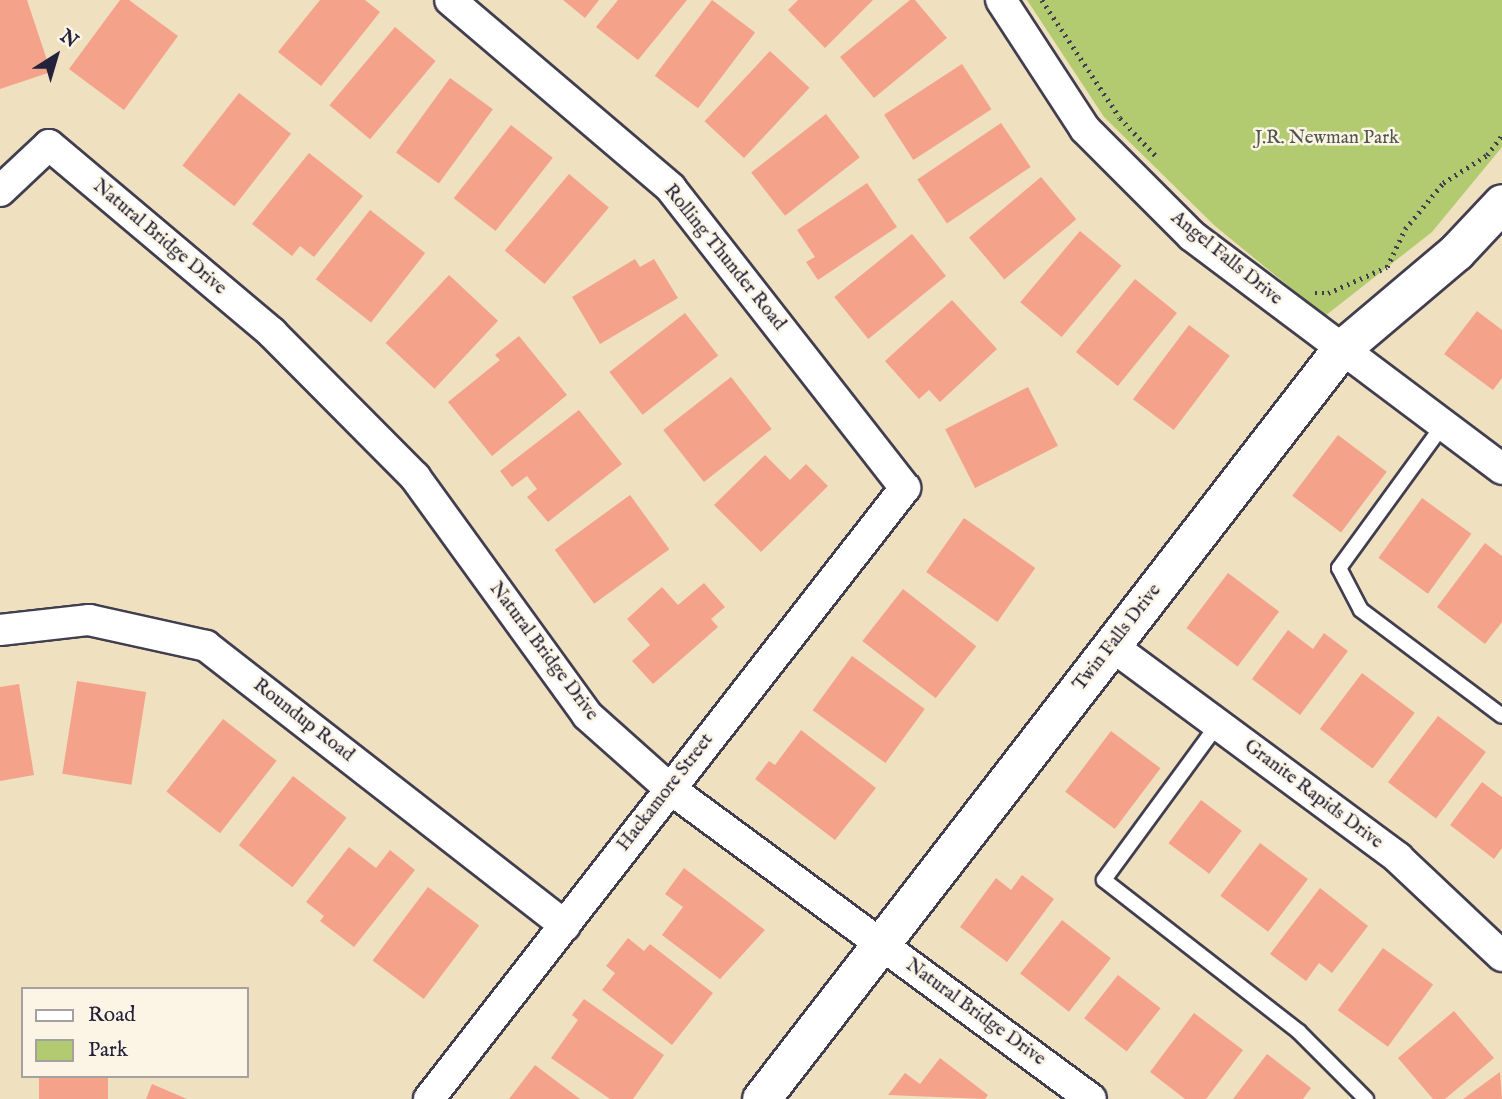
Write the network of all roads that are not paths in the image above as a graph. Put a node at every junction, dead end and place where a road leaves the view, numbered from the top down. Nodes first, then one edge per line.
1 (450, 0) edge
2 (1000, 0) edge
3 (0, 191) edge
4 (1502, 203) edge
5 (1340, 350) junction
6 (1443, 425) junction
7 (1502, 469) edge
8 (905, 488) joint
9 (0, 630) edge
10 (1112, 646) junction
11 (1502, 716) edge
12 (1218, 724) junction
13 (669, 788) junction
14 (565, 925) junction
15 (883, 945) junction
16 (1502, 956) edge
17 (1081, 1096) edge
18 (429, 1099) edge
19 (761, 1099) edge
20 (1366, 1099) edge

1 - 8 street, Rolling Thunder Road
2 - 5 street, Angel Falls Drive
3 - 13 street, Natural Bridge Drive
4 - 5 street, Twin Falls Drive
5 - 6 street, Angel Falls Drive
5 - 10 street, Twin Falls Drive
6 - 7 street, Angel Falls Drive
6 - 11 lane
8 - 13 street, Hackamore Street
9 - 14 street, Roundup Road
10 - 12 street, Granite Rapids Drive
10 - 15 street, Twin Falls Drive
12 - 16 street, Granite Rapids Drive
12 - 20 lane
13 - 14 street, Hackamore Street
13 - 15 street, Natural Bridge Drive
14 - 18 street, Hackamore Street
15 - 17 street, Natural Bridge Drive
15 - 19 street, Twin Falls Drive

